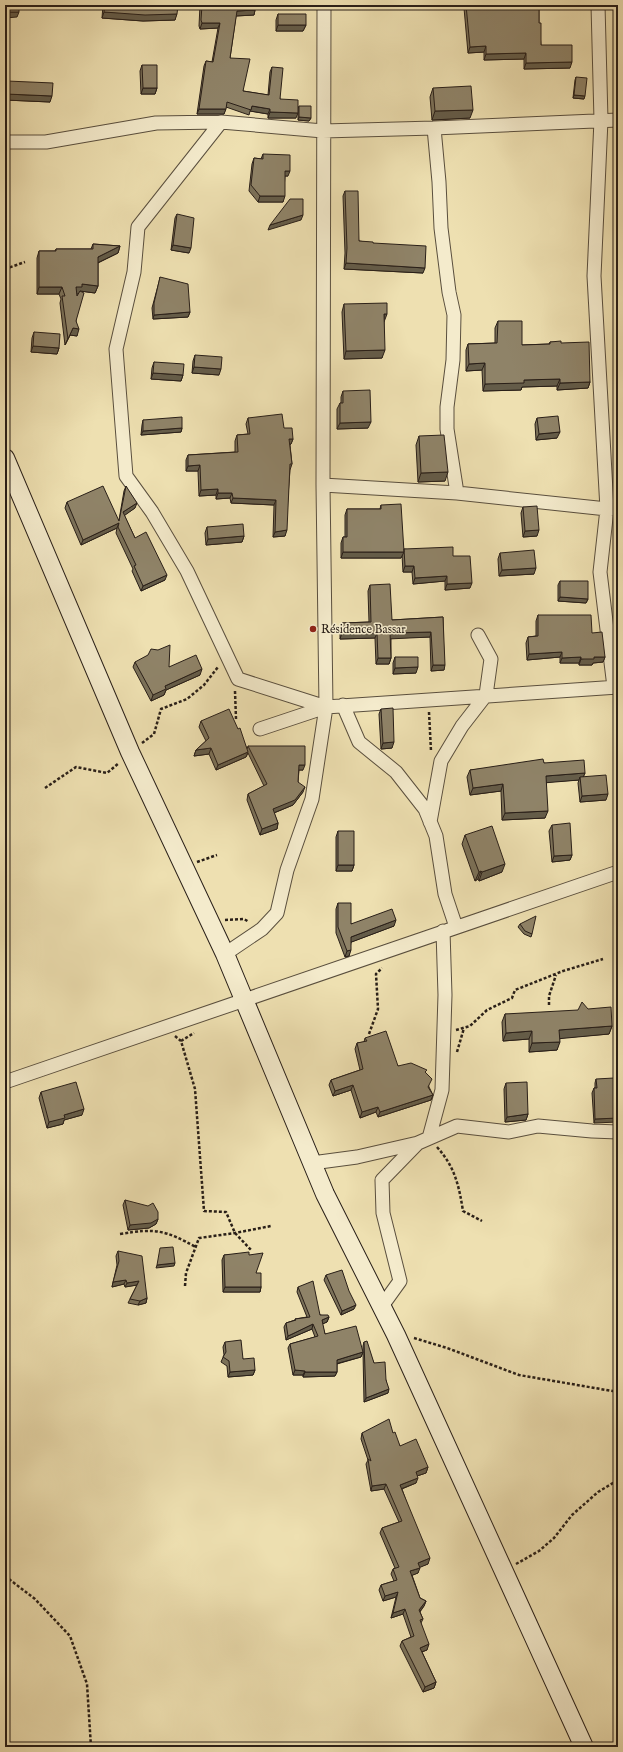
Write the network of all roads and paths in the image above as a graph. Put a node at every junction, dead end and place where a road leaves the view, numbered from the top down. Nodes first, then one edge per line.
1 (324, 5) edge
2 (598, 5) edge
3 (601, 120) junction
4 (618, 120) edge
5 (221, 122) junction
6 (434, 128) junction
7 (324, 130) junction
8 (5, 142) edge
9 (25, 262) dead end
10 (5, 269) edge
11 (5, 458) edge
12 (323, 485) junction
13 (457, 494) junction
14 (613, 508) edge
15 (478, 635) dead end
16 (227, 656) junction
17 (238, 679) junction
18 (616, 687) edge
19 (486, 695) junction
20 (429, 699) junction
21 (343, 705) junction
22 (326, 707) junction
23 (236, 719) dead end
24 (260, 729) dead end
25 (130, 752) junction
26 (439, 771) junction
27 (45, 788) dead end
28 (430, 822) junction
29 (618, 872) edge
30 (209, 920) junction
31 (456, 927) junction
32 (262, 929) junction
33 (443, 931) junction
34 (402, 945) junction
35 (225, 954) junction
36 (603, 959) dead end
37 (556, 974) junction
38 (244, 999) junction
39 (549, 1005) dead end
40 (369, 1034) dead end
41 (444, 1034) junction
42 (181, 1041) dead end
43 (5, 1082) edge
44 (618, 1132) edge
45 (423, 1140) junction
46 (312, 1163) junction
47 (482, 1220) dead end
48 (271, 1226) dead end
49 (235, 1233) junction
50 (120, 1234) dead end
51 (196, 1247) junction
52 (252, 1251) dead end
53 (186, 1286) dead end
54 (382, 1306) junction
55 (396, 1335) junction
56 (618, 1392) edge
57 (618, 1480) edge
58 (503, 1571) junction
59 (5, 1576) edge
60 (91, 1747) edge
61 (584, 1747) edge

1 - 7 street
2 - 3 street
3 - 4 street
3 - 6 street
3 - 14 street
5 - 7 street
5 - 8 street
5 - 16 street
6 - 7 street
6 - 13 street
7 - 12 street
9 - 10 path
11 - 25 street
12 - 13 street
12 - 22 street
13 - 14 street
14 - 18 street
15 - 19 street
16 - 17 street
16 - 25 path
17 - 22 street
17 - 23 path
18 - 19 street
19 - 20 street
19 - 26 street
20 - 21 street
20 - 26 path
21 - 22 street
21 - 28 street
22 - 24 street
22 - 32 street
25 - 27 path
25 - 30 street
26 - 28 street
28 - 31 street
29 - 31 street
30 - 32 path
30 - 35 street
31 - 33 street
32 - 35 street
33 - 34 street
33 - 41 street
34 - 38 street
34 - 40 path
35 - 38 street
36 - 37 path
37 - 39 path
37 - 41 path
38 - 43 street
38 - 46 street
41 - 45 street
42 - 49 path
44 - 45 street
45 - 46 street
45 - 47 path
45 - 54 street
46 - 54 street
48 - 49 path
49 - 51 path
49 - 52 path
50 - 51 path
51 - 53 path
54 - 55 street
55 - 56 path
55 - 58 street
57 - 58 path
58 - 61 street
59 - 60 path

